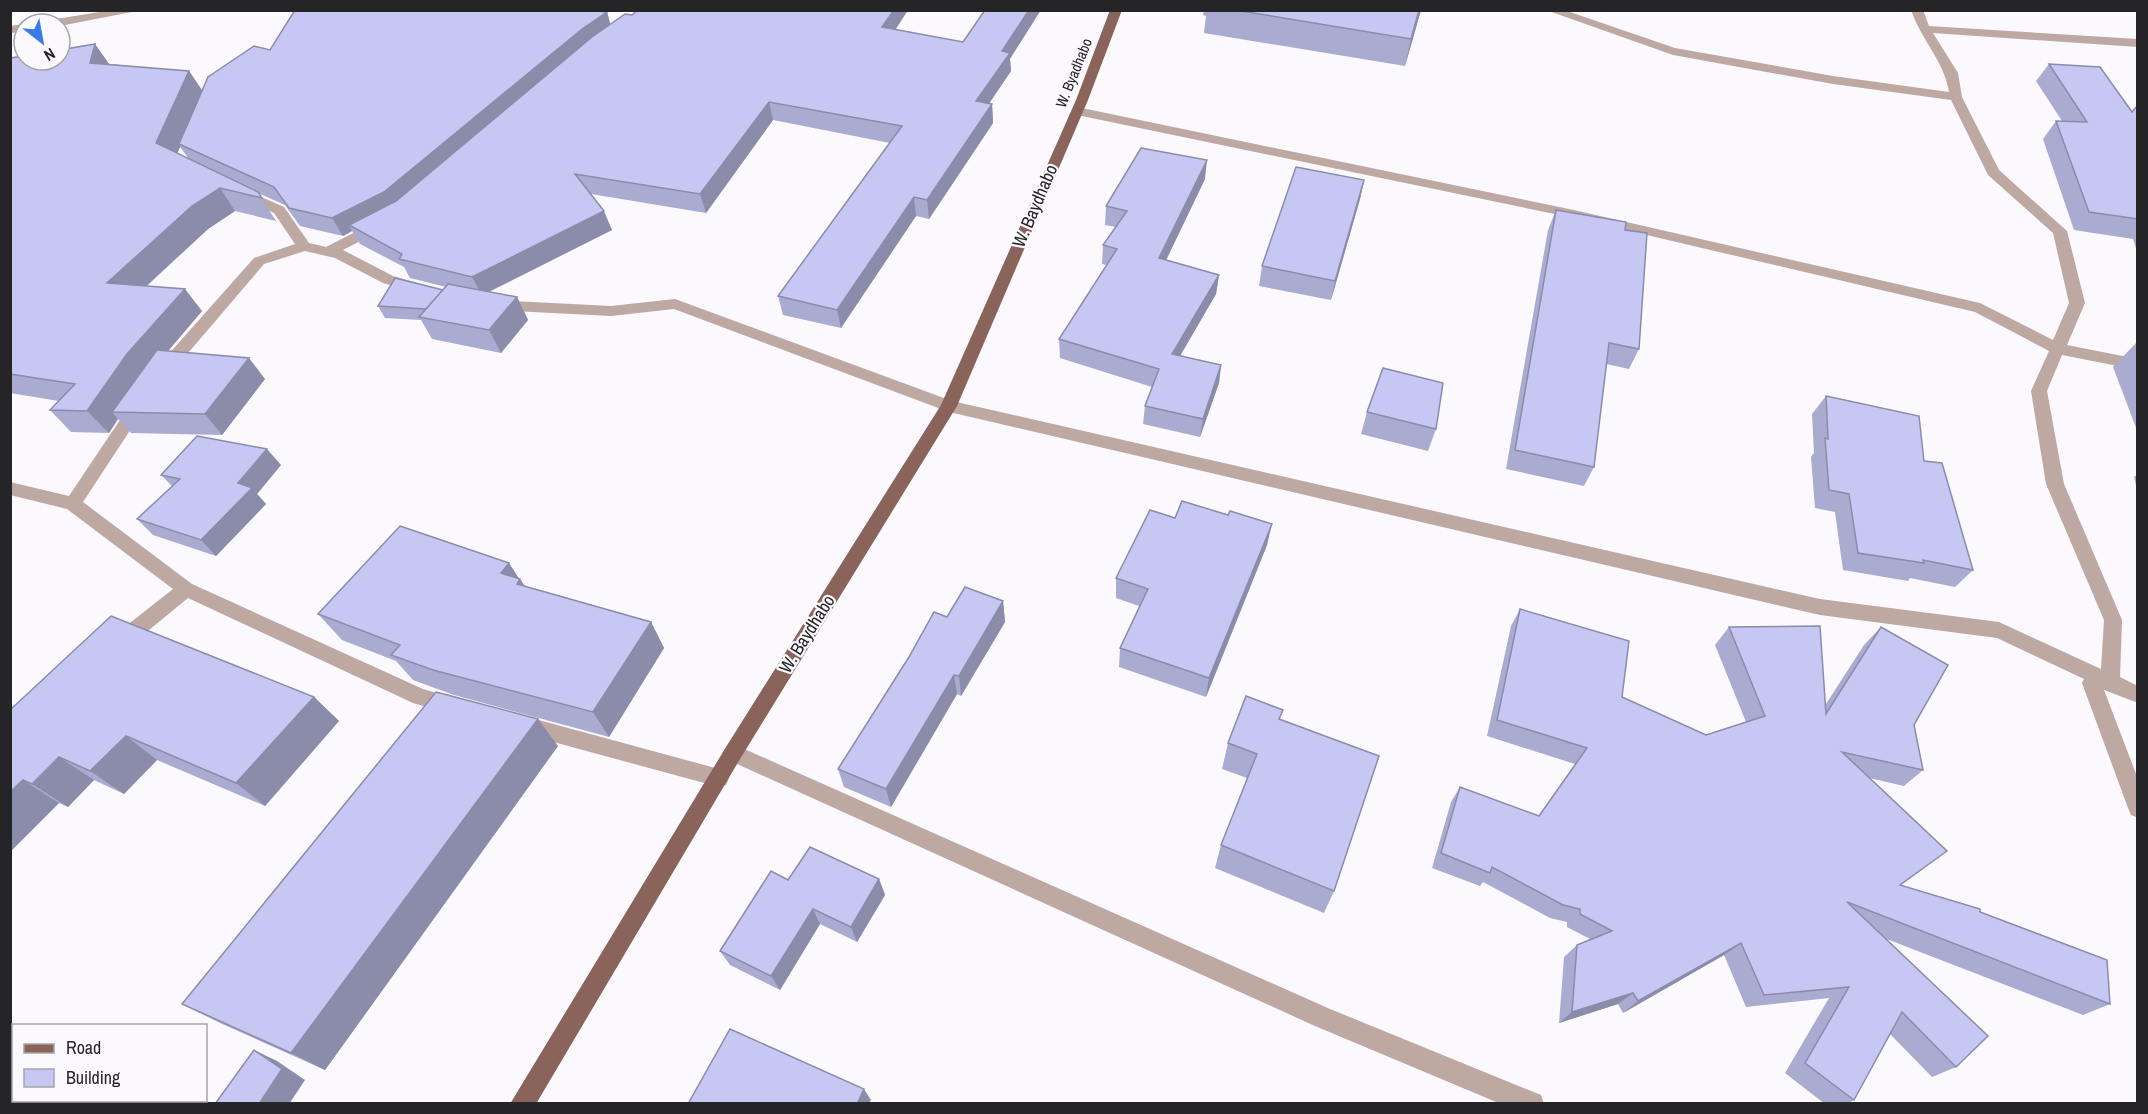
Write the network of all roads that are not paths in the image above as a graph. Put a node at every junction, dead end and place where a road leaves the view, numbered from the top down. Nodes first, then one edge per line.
1 (137, 10) edge
2 (1116, 10) edge
3 (1551, 10) edge
4 (1917, 10) edge
5 (72, 20) edge
6 (1924, 29) junction
7 (2138, 43) edge
8 (1956, 97) junction
9 (1077, 111) junction
10 (1061, 148) joint
11 (225, 185) edge
12 (390, 220) edge
13 (304, 246) junction
14 (328, 252) junction
15 (432, 291) edge
16 (476, 302) edge
17 (2056, 348) junction
18 (2138, 365) edge
19 (949, 406) junction
20 (10, 488) edge
21 (73, 504) junction
22 (186, 589) junction
23 (103, 656) edge
24 (2110, 681) junction
25 (2138, 695) edge
26 (466, 710) edge
27 (501, 719) edge
28 (733, 753) junction
29 (719, 778) junction
30 (2138, 808) edge
31 (522, 1104) edge
32 (1532, 1104) edge

1 - 5 street
2 - 9 main road, W. Byadhabo
3 - 8 street
4 - 6 street
6 - 7 street
6 - 8 street
8 - 17 street
9 - 10 main road, W. Byadhabo
9 - 17 street
10 - 19 main road, W. Baydhabo
11 - 13 street
12 - 14 street
13 - 14 street
13 - 21 street
14 - 15 street
16 - 19 street
17 - 18 street
17 - 24 street
19 - 24 street
19 - 28 main road, W. Baydhabo
20 - 21 street
21 - 22 street
22 - 23 street
22 - 26 street
24 - 25 street
24 - 30 street
27 - 29 street
28 - 29 main road, W. Baydhabo
28 - 32 street
29 - 31 main road, W. Baydhabo

